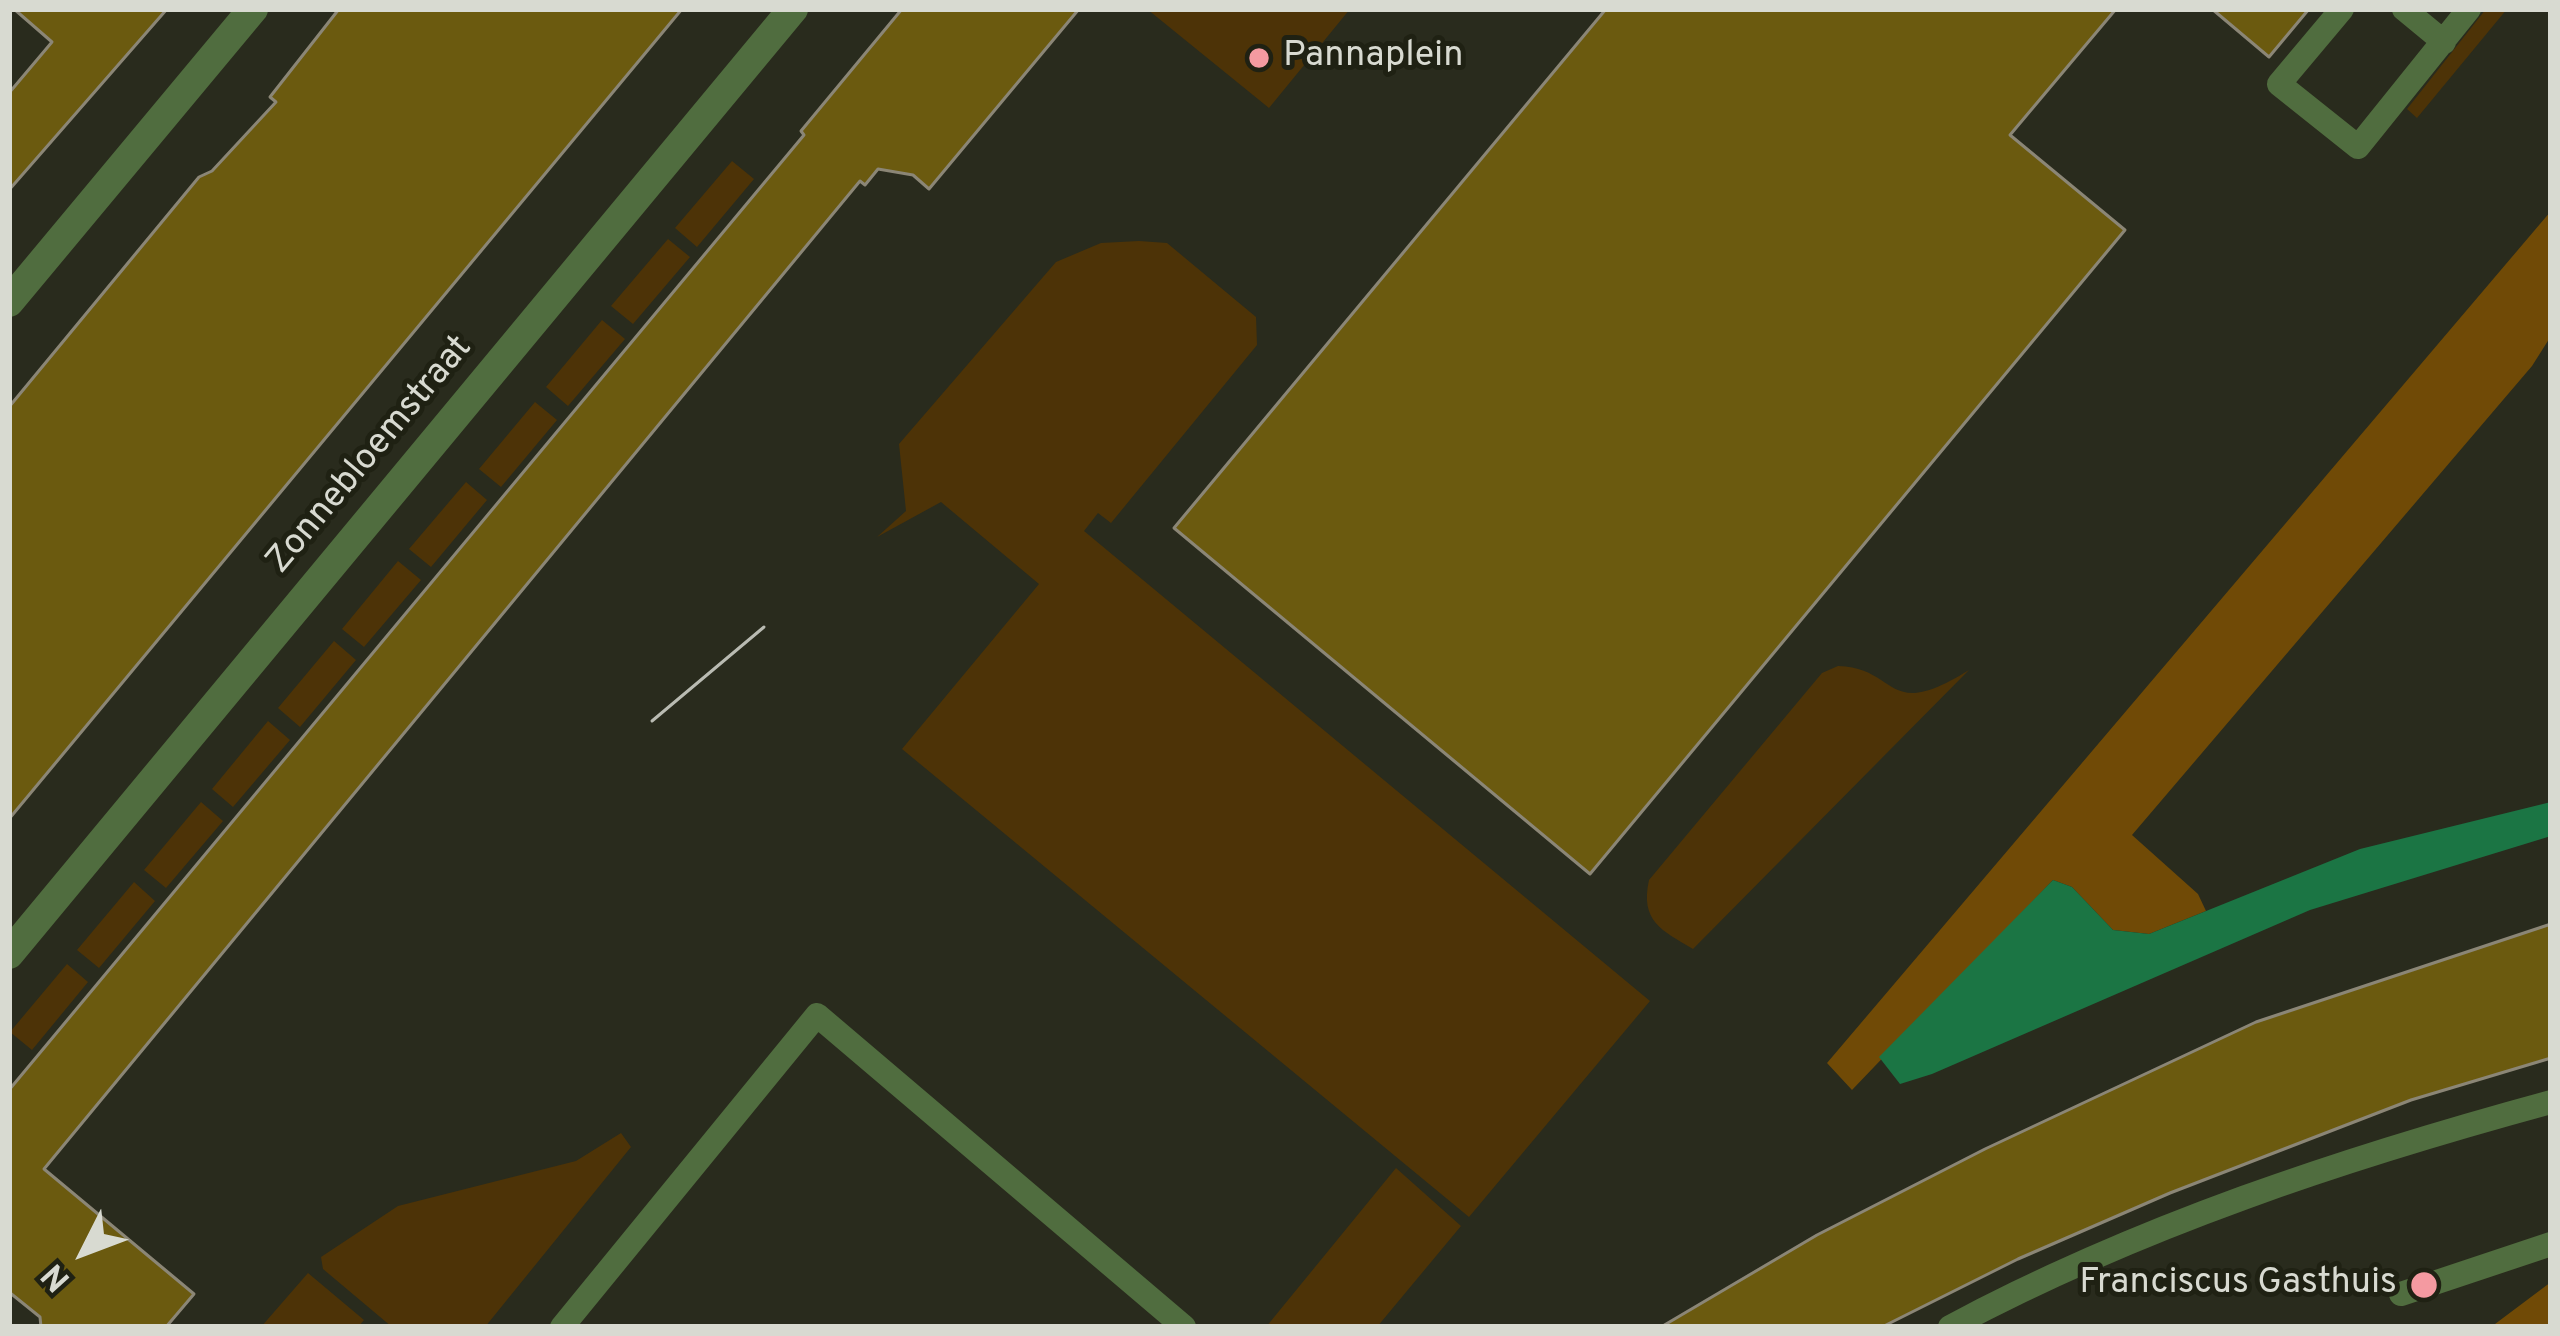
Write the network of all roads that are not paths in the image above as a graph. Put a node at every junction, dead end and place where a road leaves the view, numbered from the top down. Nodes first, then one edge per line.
1 (253, 9) edge
2 (793, 9) edge
3 (2342, 9) edge
4 (2404, 9) edge
5 (2469, 9) edge
6 (2444, 42) junction
7 (9, 302) edge
8 (9, 954) edge
9 (2551, 1102) edge
10 (2551, 1244) edge
11 (2402, 1294) dead end
12 (562, 1327) edge
13 (1184, 1327) edge
14 (1950, 1327) edge

1 - 7 street
2 - 8 street, Zonnebloemstraat
3 - 6 lane
4 - 6 lane
5 - 6 lane
9 - 14 lane
10 - 11 lane
12 - 13 lane

